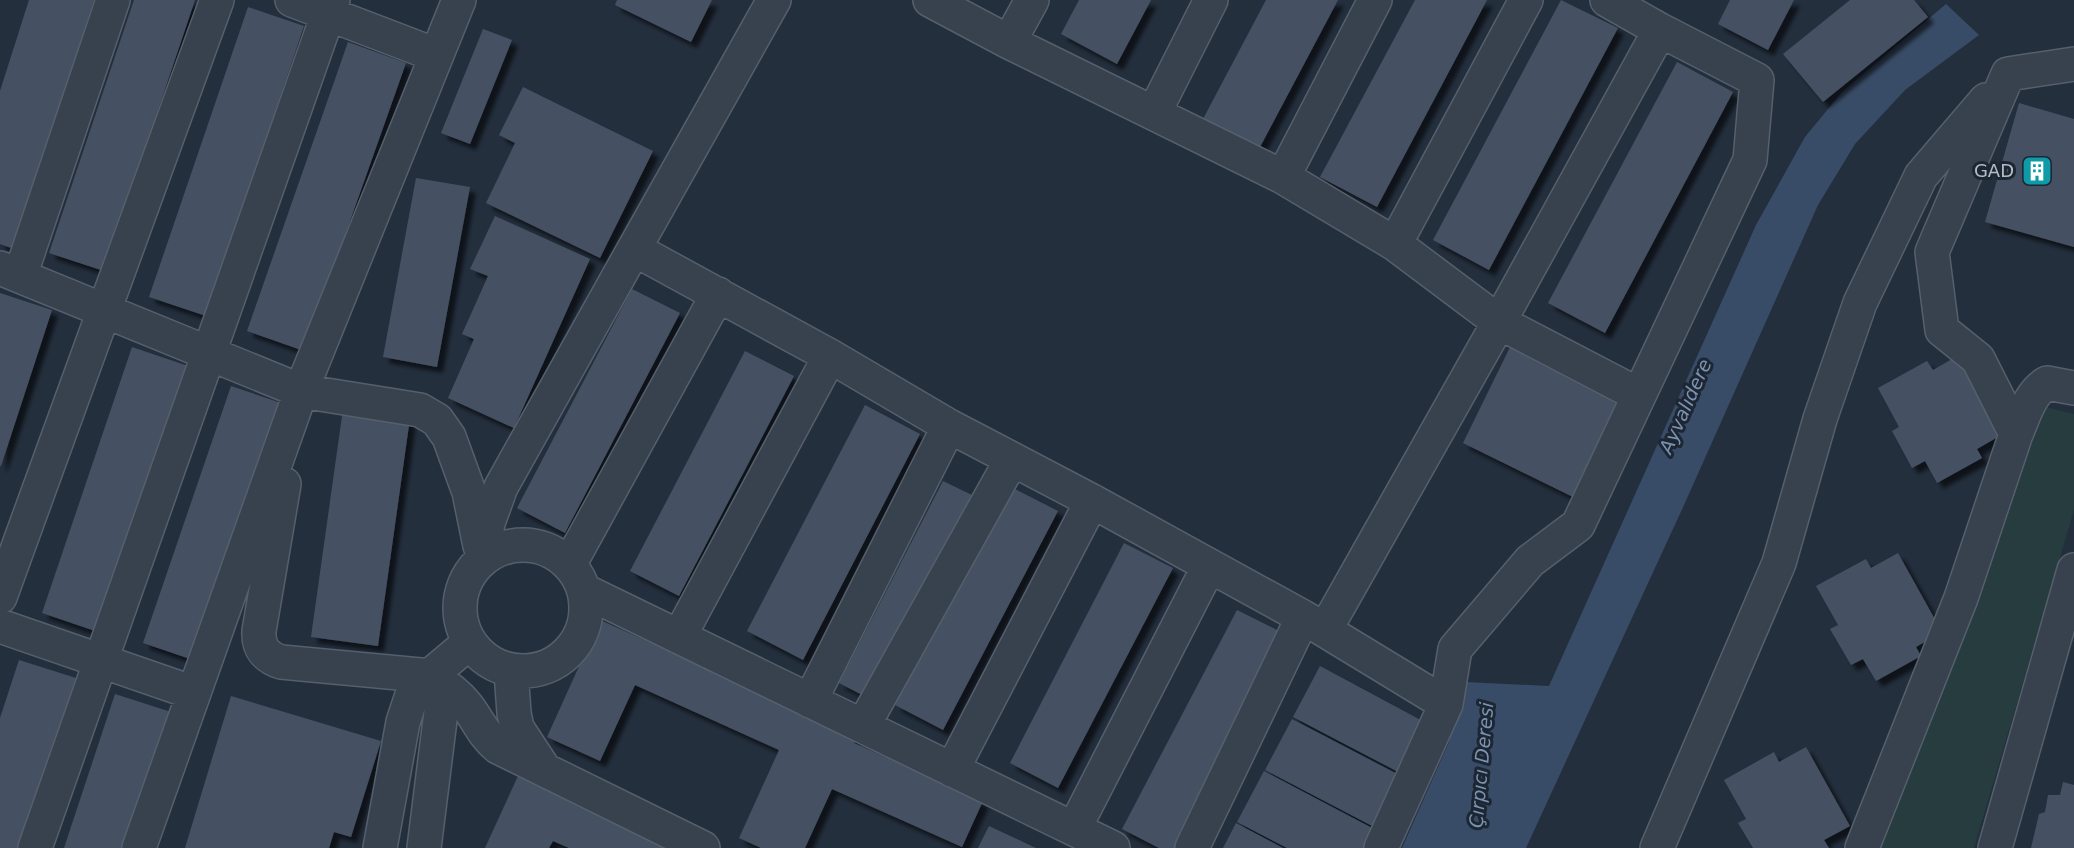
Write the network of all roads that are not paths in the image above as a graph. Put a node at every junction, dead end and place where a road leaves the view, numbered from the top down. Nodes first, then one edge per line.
1 (113, 0) edge
2 (217, 0) edge
3 (292, 0) edge
4 (459, 0) edge
5 (774, 0) edge
6 (930, 0) edge
7 (1032, 0) edge
8 (1211, 0) edge
9 (1375, 0) edge
10 (1526, 0) edge
11 (1607, 0) edge
12 (331, 7) edge
13 (1660, 30) junction
14 (1009, 42) junction
15 (436, 55) junction
16 (2074, 64) edge
17 (2008, 74) junction
18 (1154, 113) junction
19 (1283, 177) junction
20 (1395, 244) junction
21 (634, 249) junction
22 (10, 272) edge
23 (718, 294) junction
24 (105, 311) junction
25 (1499, 322) junction
26 (209, 354) junction
27 (830, 356) junction
28 (2074, 388) edge
29 (301, 391) junction
30 (1639, 396) junction
31 (949, 426) junction
32 (2016, 434) junction
33 (1012, 459) junction
34 (1092, 501) junction
35 (482, 559) junction
36 (1209, 566) junction
37 (2074, 570) edge
38 (577, 578) junction
39 (2, 586) edge
40 (1314, 624) junction
41 (0, 626) edge
42 (679, 637) junction
43 (470, 642) junction
44 (101, 661) junction
45 (510, 671) junction
46 (431, 677) junction
47 (194, 693) junction
48 (810, 701) junction
49 (1446, 704) junction
50 (863, 726) junction
51 (545, 770) junction
52 (952, 770) junction
53 (1074, 829) junction
54 (35, 848) edge
55 (139, 848) edge
56 (380, 848) edge
57 (424, 848) edge
58 (703, 848) edge
59 (1113, 848) edge
60 (1192, 848) edge
61 (1381, 848) edge
62 (1657, 848) edge
63 (1862, 848) edge
64 (1995, 848) edge

1 - 22 lane
2 - 24 lane
3 - 12 lane
4 - 15 lane
5 - 21 lane
6 - 14 lane
7 - 14 lane
8 - 18 lane
9 - 19 lane
10 - 20 lane
11 - 13 lane
12 - 15 lane
12 - 26 lane
13 - 25 lane
13 - 30 lane
14 - 18 lane
15 - 29 lane
16 - 17 lane
17 - 32 lane
17 - 62 lane
18 - 19 lane
19 - 20 lane
20 - 25 lane
21 - 23 lane
21 - 35 lane
22 - 24 lane
23 - 27 lane
23 - 38 lane
24 - 26 lane
24 - 39 lane
25 - 30 lane
25 - 40 lane
26 - 29 lane
26 - 44 lane
27 - 31 lane
27 - 42 lane
28 - 32 lane
29 - 35 lane
29 - 46 lane
29 - 47 lane
30 - 49 lane
31 - 33 lane
31 - 48 lane
32 - 63 lane
33 - 34 lane
33 - 50 lane
34 - 36 lane
34 - 52 lane
35 - 38 lane
35 - 43 lane
36 - 40 lane
36 - 53 lane
37 - 64 lane
38 - 42 lane
38 - 45 lane
40 - 49 lane
40 - 60 lane
41 - 44 lane
42 - 48 lane
43 - 45 lane
43 - 46 lane
44 - 47 lane
44 - 54 lane
45 - 51 lane
46 - 51 lane
46 - 56 lane
46 - 57 lane
47 - 55 lane
48 - 50 lane
49 - 61 lane
50 - 52 lane
51 - 58 lane
52 - 53 lane
53 - 59 lane

